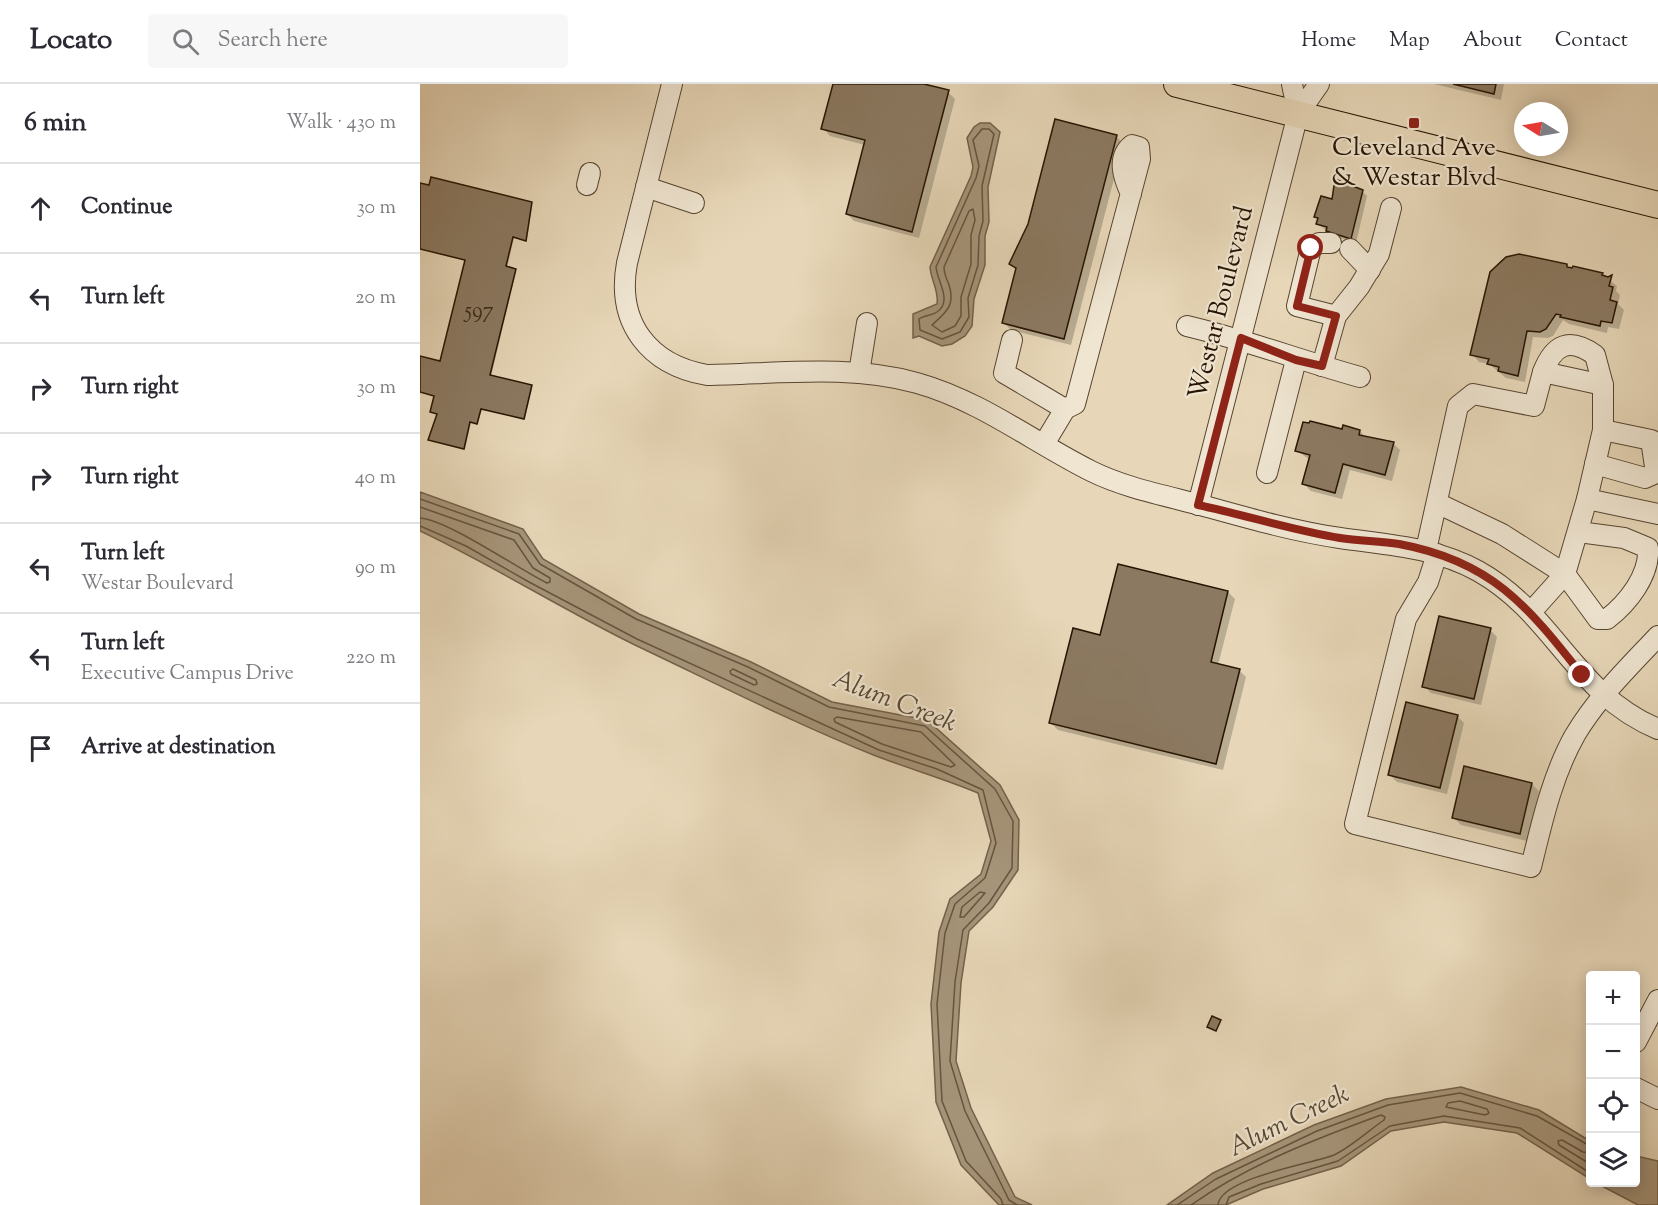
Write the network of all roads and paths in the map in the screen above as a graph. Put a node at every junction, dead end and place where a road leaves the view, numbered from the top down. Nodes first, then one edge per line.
1 (672, 84) edge
2 (1177, 84) edge
3 (1292, 84) edge
4 (1319, 84) edge
5 (1298, 114) junction
6 (646, 187) junction
7 (1131, 194) dead end
8 (694, 203) dead end
9 (1658, 205) edge
10 (1391, 208) dead end
11 (1330, 243) dead end
12 (1350, 249) dead end
13 (1370, 270) junction
14 (1336, 316) junction
15 (867, 323) dead end
16 (1187, 326) dead end
17 (1241, 338) junction
18 (1012, 340) dead end
19 (1296, 360) junction
20 (1322, 366) junction
21 (1543, 372) junction
22 (859, 373) junction
23 (1360, 377) dead end
24 (1603, 385) junction
25 (1065, 409) junction
26 (1603, 430) junction
27 (1044, 444) junction
28 (1595, 464) junction
29 (1267, 473) dead end
30 (1587, 499) junction
31 (1437, 503) junction
32 (1198, 505) junction
33 (1658, 514) edge
34 (1579, 532) junction
35 (1431, 552) junction
36 (1565, 573) junction
37 (1531, 612) junction
38 (1658, 636) edge
39 (1602, 695) junction
40 (1658, 729) edge
41 (1658, 1000) edge
42 (1640, 1033) edge
43 (1640, 1090) edge
44 (1658, 1099) edge

1 - 6 street
2 - 5 main road
3 - 5 street, Westar Boulevard
4 - 5 street, Westar Boulevard
5 - 9 main road
5 - 17 street, Westar Boulevard
6 - 8 street
6 - 22 street
7 - 25 street
10 - 13 street
11 - 14 street
12 - 13 street
13 - 14 street
14 - 20 street
15 - 22 street
16 - 17 street
17 - 19 street
17 - 32 street, Westar Boulevard
18 - 25 street
19 - 20 street
19 - 29 street
20 - 23 street
21 - 24 street
21 - 24 street
21 - 31 street
22 - 27 street
24 - 26 street
25 - 27 street
26 - 28 street
26 - 28 street
27 - 32 street
28 - 30 street
30 - 33 street
30 - 34 street
31 - 35 street
31 - 36 street
32 - 35 street
34 - 36 street
34 - 36 street
35 - 37 street
35 - 39 street
36 - 37 street
37 - 39 street
38 - 39 street
39 - 40 street
41 - 42 street
43 - 44 street

